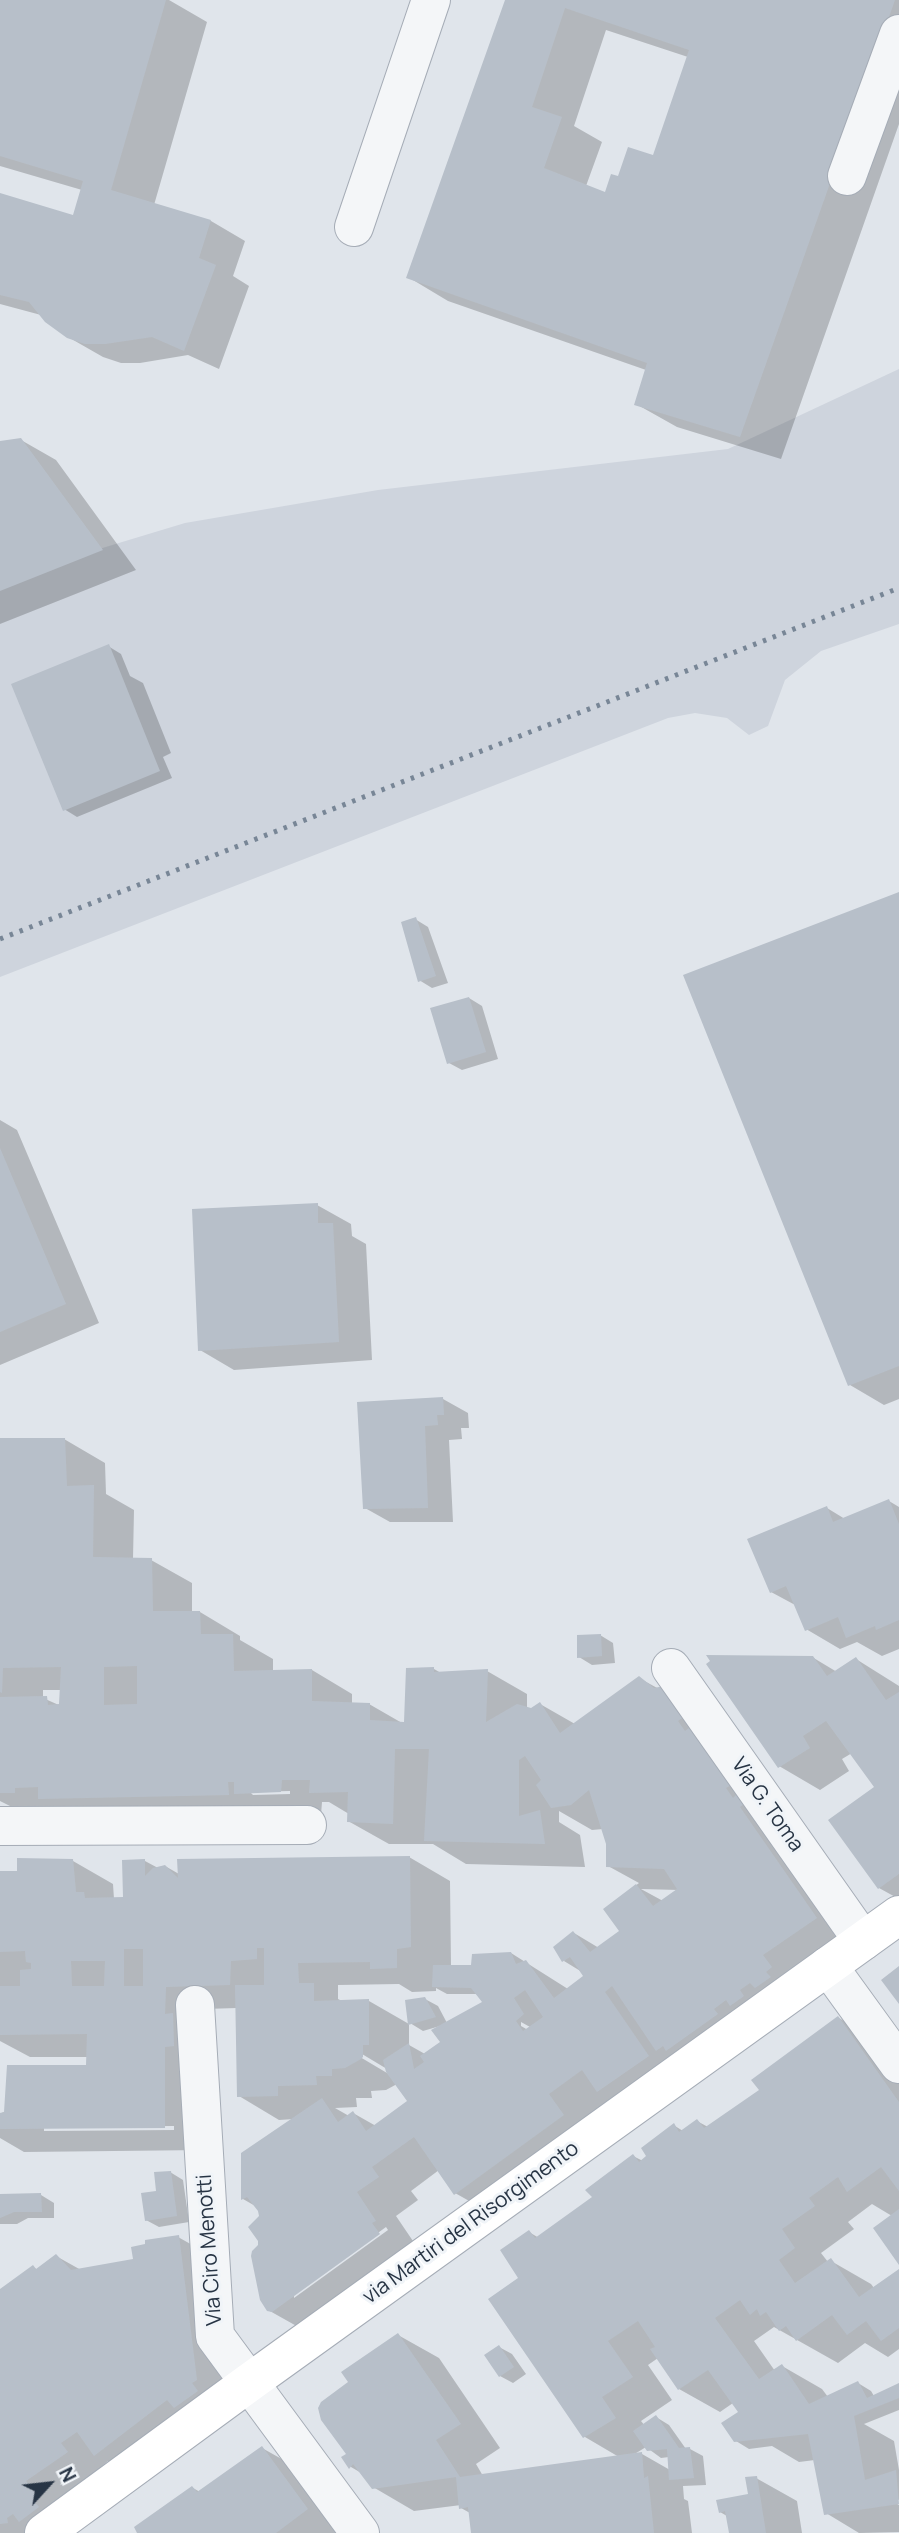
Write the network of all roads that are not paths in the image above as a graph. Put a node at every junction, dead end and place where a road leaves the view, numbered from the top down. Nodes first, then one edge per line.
1 (431, 0) edge
2 (899, 34) edge
3 (847, 176) dead end
4 (354, 227) dead end
5 (671, 1668) dead end
6 (307, 1825) dead end
7 (0, 1826) edge
8 (899, 1915) edge
9 (863, 1941) junction
10 (828, 1966) junction
11 (195, 2005) dead end
12 (899, 2064) edge
13 (250, 2382) junction
14 (44, 2533) edge
15 (360, 2533) edge

1 - 4 street
2 - 3 street
5 - 9 street, Via G. Toma
6 - 7 street
8 - 9 street, via Martiri del Risorgimento
9 - 10 street, via Martiri del Risorgimento
10 - 12 street
10 - 13 street, via Martiri del Risorgimento
11 - 13 street, Via Ciro Menotti
13 - 14 street, via Martiri del Risorgimento
13 - 15 street, Via Ciro Menotti

